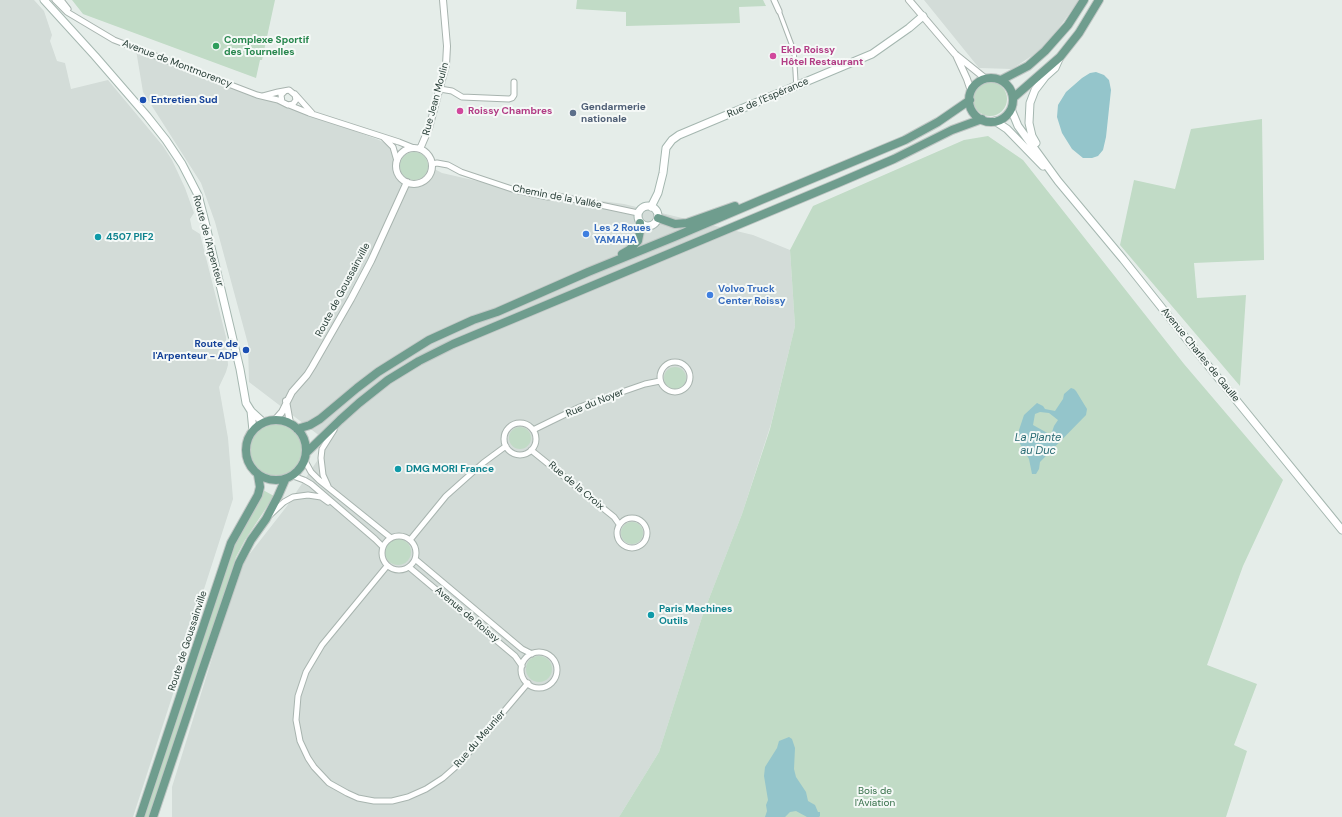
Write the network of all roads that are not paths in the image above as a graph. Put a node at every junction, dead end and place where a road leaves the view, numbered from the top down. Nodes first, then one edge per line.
1 (44, 0) edge
2 (55, 0) edge
3 (60, 0) edge
4 (443, 0) edge
5 (774, 0) edge
6 (909, 0) edge
7 (1084, 0) edge
8 (1099, 0) edge
9 (779, 11) joint
10 (923, 16) junction
11 (95, 29) junction
12 (955, 54) junction
13 (1060, 57) junction
14 (986, 79) junction
15 (1001, 80) junction
16 (514, 82) dead end
17 (797, 87) junction
18 (440, 89) junction
19 (284, 91) junction
20 (971, 91) junction
21 (294, 94) junction
22 (262, 96) junction
23 (1013, 98) junction
24 (970, 100) junction
25 (282, 102) junction
26 (289, 105) junction
27 (1011, 109) junction
28 (313, 114) junction
29 (982, 119) junction
30 (995, 121) junction
31 (383, 138) junction
32 (417, 149) junction
33 (397, 161) junction
34 (432, 164) junction
35 (1058, 181) junction
36 (408, 182) junction
37 (761, 200) junction
38 (651, 207) junction
39 (638, 214) junction
40 (658, 218) junction
41 (640, 223) junction
42 (588, 272) junction
43 (660, 381) junction
44 (286, 401) junction
45 (251, 411) junction
46 (275, 420) junction
47 (340, 420) junction
48 (263, 422) junction
49 (290, 423) junction
50 (297, 429) junction
51 (533, 430) junction
52 (253, 431) junction
53 (506, 446) junction
54 (531, 450) junction
55 (305, 457) junction
56 (258, 475) junction
57 (293, 476) junction
58 (285, 480) junction
59 (328, 486) junction
60 (339, 508) junction
61 (266, 519) junction
62 (619, 524) junction
63 (1342, 530) edge
64 (391, 538) junction
65 (410, 540) junction
66 (383, 548) junction
67 (415, 559) junction
68 (387, 566) junction
69 (410, 567) junction
70 (532, 654) junction
71 (522, 666) junction
72 (528, 683) junction
73 (140, 817) edge
74 (153, 817) edge

1 - 45 main road, Route de l'Arpenteur
2 - 11 street, Avenue de Montmorency
3 - 11 street, Avenue de Montmorency
4 - 18 street, Rue Jean Moulin
5 - 9 street
6 - 10 street
7 - 15 main road
8 - 13 main road
9 - 17 street
10 - 12 street
10 - 17 main road, Rue de l'Espérance
11 - 22 street, Avenue de Montmorency
12 - 14 street
12 - 20 street
13 - 23 main road
13 - 35 main road
14 - 15 main road
14 - 20 main road
15 - 23 main road
16 - 18 street
17 - 38 main road, Rue de l'Espérance
18 - 32 street, Rue Jean Moulin
19 - 21 street
19 - 22 street
19 - 25 street
20 - 24 main road
21 - 26 street
21 - 28 street
22 - 25 street, Avenue de Montmorency
23 - 27 main road
24 - 29 main road
24 - 37 main road
25 - 26 street
26 - 28 street
27 - 30 main road
27 - 35 main road, Avenue Charles de Gaulle
28 - 31 street
29 - 30 main road
29 - 47 main road
30 - 35 main road, Avenue Charles de Gaulle
31 - 32 street
31 - 33 street
32 - 33 street
32 - 34 street
33 - 36 street
34 - 36 street
34 - 39 street, Chemin de la Vallée
35 - 63 main road, Avenue Charles de Gaulle
36 - 44 street, Route de Goussainville
37 - 40 main road
37 - 42 main road
38 - 39 main road
38 - 40 main road
39 - 41 main road
40 - 41 main road
41 - 42 main road
42 - 50 main road
43 - 43 street
43 - 51 street, Rue du Noyer
44 - 46 street, Route de Goussainville
44 - 49 street
45 - 48 main road, Route de l'Arpenteur
45 - 52 main road, Route de l'Arpenteur
46 - 48 main road
46 - 49 main road
47 - 55 main road
47 - 59 street
48 - 52 main road
49 - 50 main road
50 - 55 main road
51 - 53 street
51 - 54 street
52 - 56 main road
53 - 54 street
53 - 65 street
54 - 62 street, Rue de la Croix
55 - 57 main road
55 - 59 street
56 - 58 main road
56 - 73 main road, Route de Goussainville
57 - 58 main road
57 - 60 street
58 - 61 main road
59 - 64 street
60 - 61 street
60 - 66 street
61 - 74 main road
62 - 62 street
64 - 65 street
64 - 66 street
65 - 67 street
66 - 68 street
67 - 69 street
67 - 70 street, Avenue de Roissy
68 - 69 street
68 - 72 street, Rue du Meunier
69 - 71 street, Avenue de Roissy
70 - 71 street
70 - 72 street
71 - 72 street

